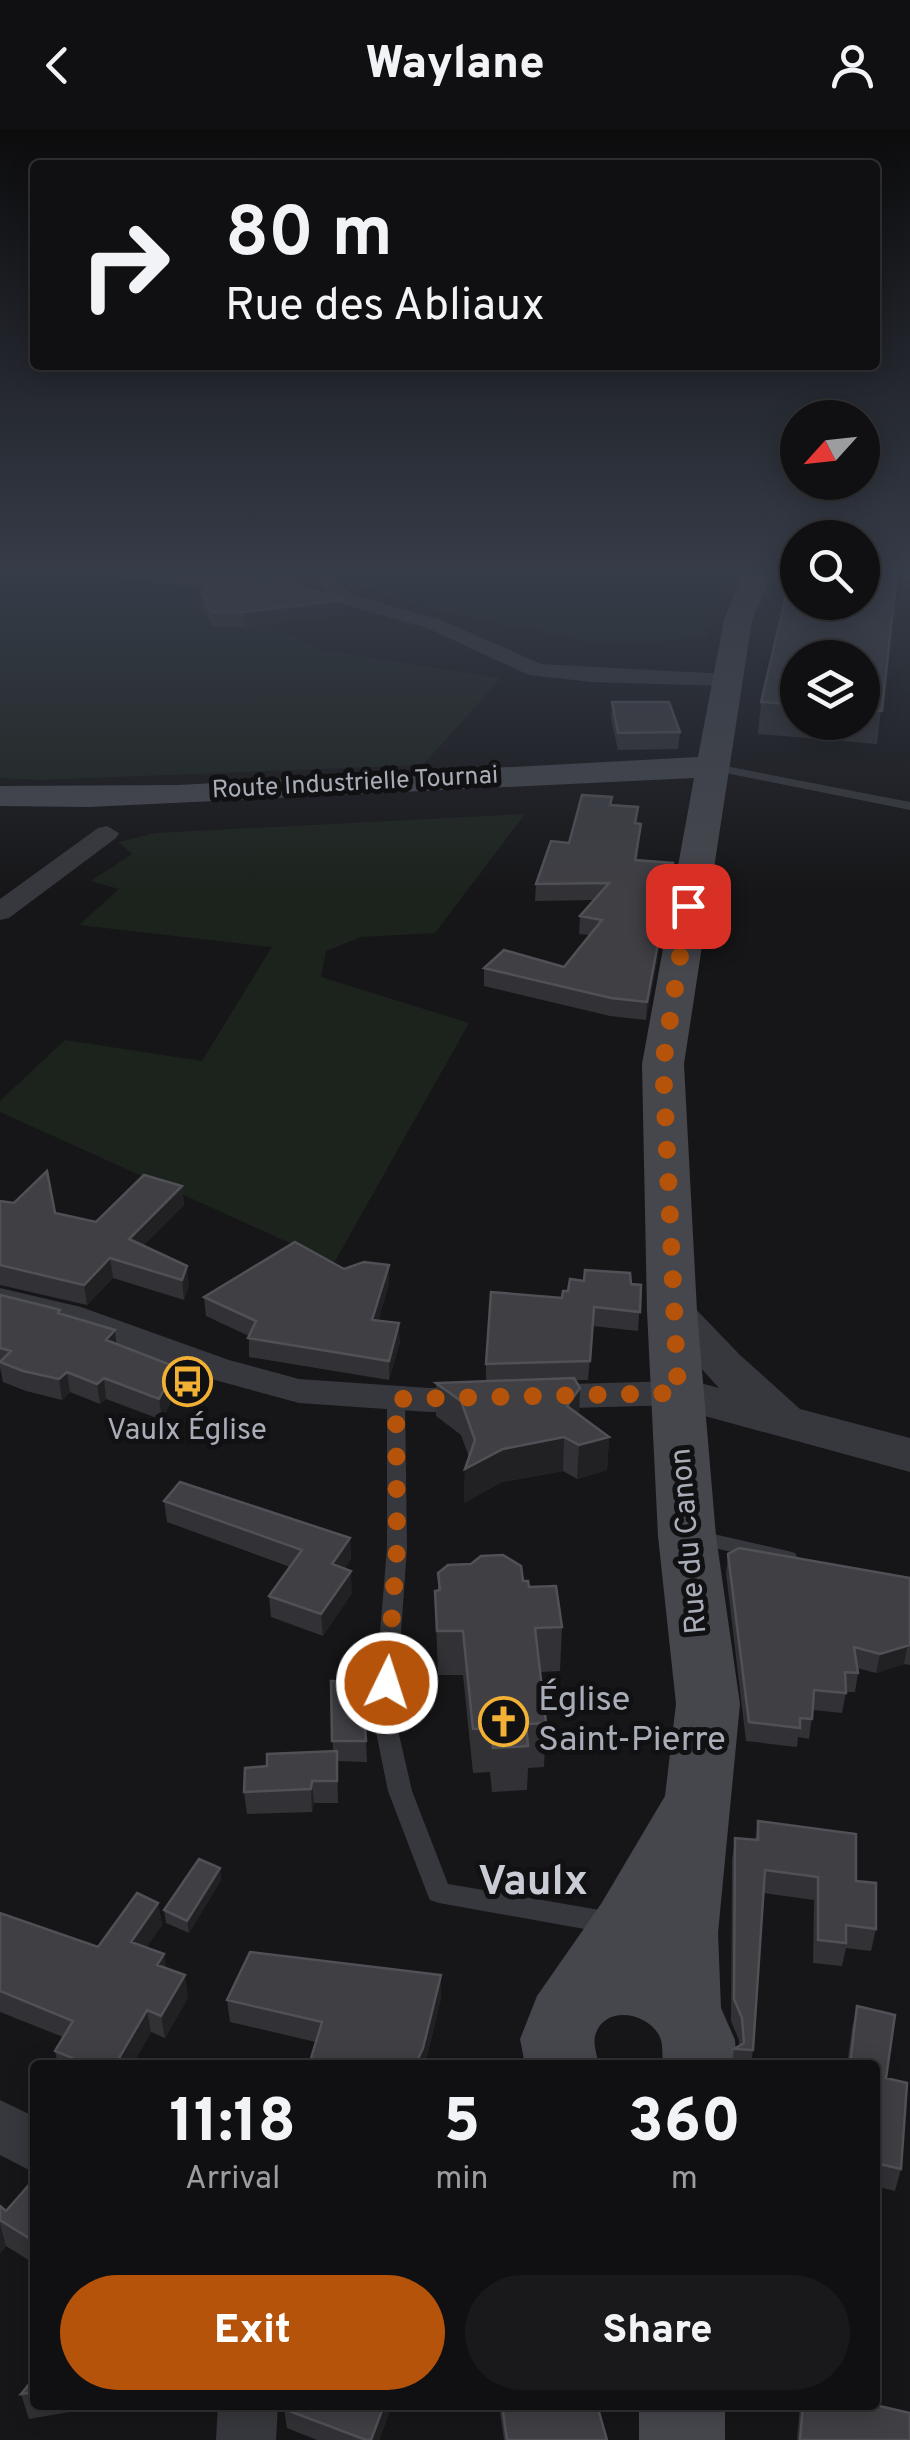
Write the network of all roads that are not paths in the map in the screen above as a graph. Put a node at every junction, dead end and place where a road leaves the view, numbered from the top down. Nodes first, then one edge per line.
1 (685, 679) edge
2 (726, 680) joint
3 (707, 786) junction
4 (0, 796) edge
5 (910, 806) edge
6 (107, 833) dead end
7 (0, 912) edge
8 (0, 1299) edge
9 (672, 1311) junction
10 (678, 1393) junction
11 (396, 1399) junction
12 (788, 1423) junction
13 (910, 1455) edge
14 (686, 1536) junction
15 (800, 1561) edge
16 (695, 1799) junction
17 (626, 1926) junction
18 (693, 2038) edge
19 (556, 2042) edge
20 (0, 2124) edge
21 (30, 2144) edge
22 (248, 2410) edge
23 (682, 2410) edge
24 (246, 2440) edge
25 (682, 2440) edge

1 - 2 street
2 - 3 main road, Rue du Canon
3 - 4 main road, Route Industrielle Tournai
3 - 5 lane
3 - 9 main road, Rue du Canon
6 - 7 street
8 - 11 street
9 - 10 main road, Rue du Canon
9 - 12 street
10 - 11 street
10 - 12 street
10 - 14 main road, Rue du Canon
11 - 17 lane
12 - 13 street
14 - 15 lane
14 - 16 main road, Rue du Canon
16 - 17 main road
16 - 18 main road
17 - 19 main road
18 - 19 main road
20 - 21 street
22 - 24 street
23 - 25 main road

